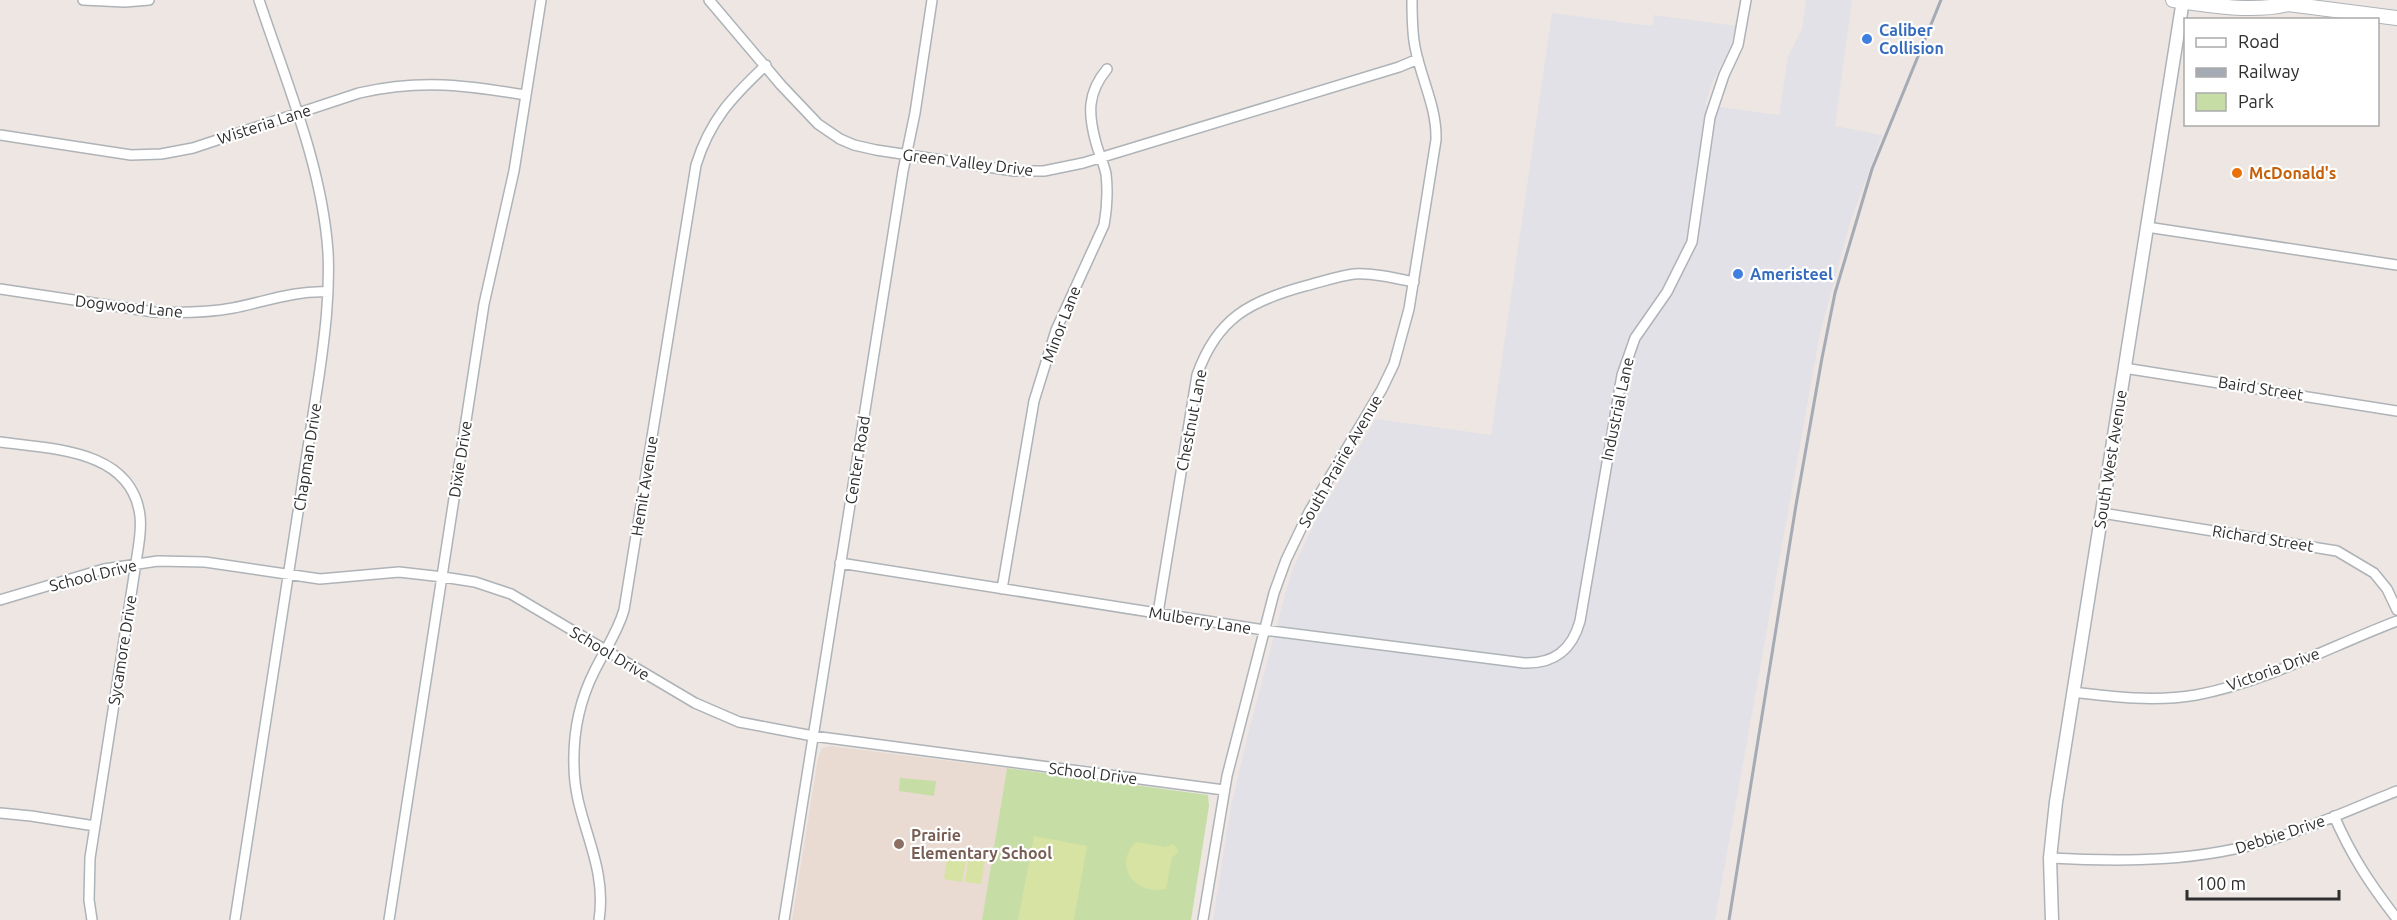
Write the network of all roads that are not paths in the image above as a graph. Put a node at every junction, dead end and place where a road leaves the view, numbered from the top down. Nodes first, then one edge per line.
1 (83, 0) edge
2 (149, 0) edge
3 (259, 0) edge
4 (541, 0) edge
5 (708, 0) edge
6 (932, 0) edge
7 (1412, 0) edge
8 (1746, 0) edge
9 (2179, 0) edge
10 (2284, 2) edge
11 (2397, 18) edge
12 (1418, 59) junction
13 (766, 65) junction
14 (1107, 69) dead end
15 (526, 95) junction
16 (297, 113) junction
17 (0, 135) edge
18 (906, 154) junction
19 (1101, 158) junction
20 (2147, 227) junction
21 (2397, 265) edge
22 (1414, 282) junction
23 (0, 289) edge
24 (328, 292) junction
25 (2124, 368) junction
26 (2397, 411) edge
27 (0, 442) edge
28 (2102, 513) junction
29 (136, 563) junction
30 (840, 563) junction
31 (288, 575) junction
32 (443, 577) junction
33 (1002, 589) junction
34 (0, 600) edge
35 (2397, 610) edge
36 (1158, 613) junction
37 (2397, 621) edge
38 (1264, 630) junction
39 (607, 651) junction
40 (1560, 654) joint
41 (2073, 692) junction
42 (813, 736) junction
43 (1224, 790) junction
44 (2397, 791) edge
45 (0, 813) edge
46 (2334, 816) junction
47 (95, 826) junction
48 (2050, 858) junction
49 (2397, 919) edge
50 (92, 920) edge
51 (235, 920) edge
52 (389, 920) edge
53 (599, 920) edge
54 (784, 920) edge
55 (1203, 920) edge
56 (2052, 920) edge

1 - 2 street
3 - 16 street, Chapman Drive
4 - 15 street, Dixie Drive
5 - 13 street, Green Valley Drive
6 - 18 street, Center Road
7 - 12 street, South Prairie Avenue
8 - 40 street, Industrial Lane
9 - 10 main road
9 - 20 street, South West Avenue
10 - 11 main road
12 - 19 street, Green Valley Drive
12 - 22 street, South Prairie Avenue
13 - 18 street, Green Valley Drive
13 - 39 street, Hemit Avenue
14 - 19 street, Minor Lane
15 - 16 street, Wisteria Lane
15 - 32 street, Dixie Drive
16 - 17 street, Wisteria Lane
16 - 24 street, Chapman Drive
18 - 19 street, Green Valley Drive
18 - 30 street, Center Road
19 - 33 street, Minor Lane
20 - 21 street
20 - 25 street, South West Avenue
22 - 36 street, Chestnut Lane
22 - 38 street, South Prairie Avenue
23 - 24 street, Dogwood Lane
24 - 31 street, Chapman Drive
25 - 26 street, Baird Street
25 - 28 street, South West Avenue
27 - 29 street, Sycamore Drive
28 - 35 street, Richard Street
28 - 41 street, South West Avenue
29 - 31 street, School Drive
29 - 34 street, School Drive
29 - 47 street, Sycamore Drive
30 - 33 street, Mulberry Lane
30 - 42 street, Center Road
31 - 32 street, School Drive
31 - 51 street, Chapman Drive
32 - 39 street, School Drive
32 - 52 street, Dixie Drive
33 - 36 street, Mulberry Lane
36 - 38 street, Mulberry Lane
37 - 41 street, Victoria Drive
38 - 40 street, Mulberry Lane
38 - 43 street, South Prairie Avenue
39 - 42 street, School Drive
39 - 53 street, Hemit Avenue
41 - 48 street, South West Avenue
42 - 43 street, School Drive
42 - 54 street, Center Road
43 - 55 street, South Prairie Avenue
44 - 46 street, Debbie Drive
45 - 47 street
46 - 48 street, Debbie Drive
46 - 49 street
47 - 50 street, Sycamore Drive
48 - 56 street, South West Avenue

